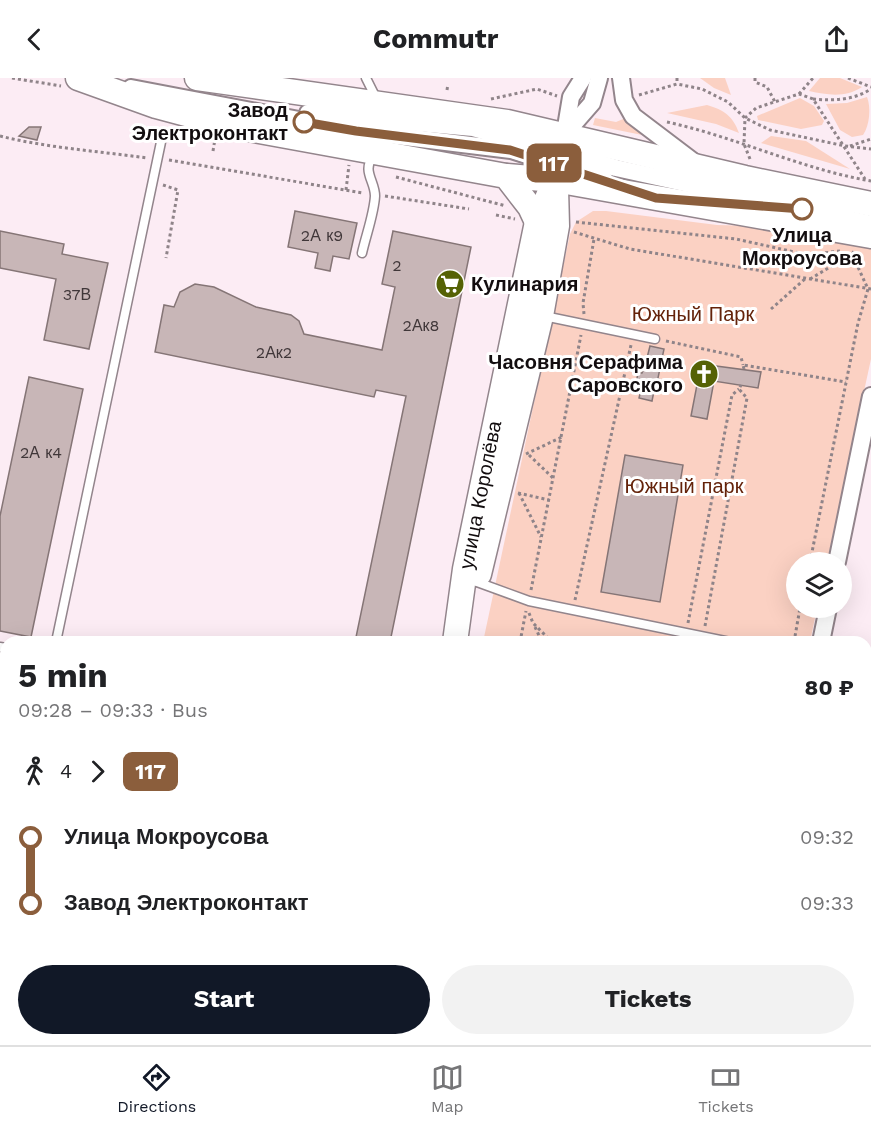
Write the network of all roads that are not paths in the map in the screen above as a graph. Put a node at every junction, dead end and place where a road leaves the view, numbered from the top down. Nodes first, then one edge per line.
1 (197, 78) edge
2 (366, 78) edge
3 (583, 78) edge
4 (599, 78) edge
5 (621, 78) edge
6 (82, 79) edge
7 (380, 106) junction
8 (160, 142) dead end
9 (377, 153) junction
10 (560, 158) junction
11 (700, 167) junction
12 (506, 176) junction
13 (869, 195) edge
14 (656, 198) junction
15 (803, 209) junction
16 (537, 222) junction
17 (871, 224) edge
18 (871, 236) edge
19 (362, 253) dead end
20 (541, 316) junction
21 (656, 339) road end
22 (871, 396) edge
23 (839, 552) edge
24 (477, 582) junction
25 (826, 618) edge
26 (57, 636) edge
27 (456, 636) edge
28 (464, 636) edge
29 (703, 636) edge
30 (822, 636) edge

1 - 7 main road
2 - 7 lane
3 - 10 street
4 - 10 street
5 - 11 street
6 - 9 main road
6 - 10 street
7 - 10 main road
8 - 26 lane
9 - 12 main road
9 - 19 lane
10 - 11 main road
10 - 12 main road
10 - 14 main road
10 - 15 street
10 - 16 main road, улица Королёва
10 - 20 main road, улица Королёва
11 - 13 main road
12 - 16 main road
14 - 15 street
14 - 18 main road
15 - 17 street
16 - 27 main road, улица Королёва
20 - 21 lane
20 - 24 main road, улица Королёва
22 - 23 street
24 - 28 main road, улица Королёва
24 - 29 lane
25 - 30 street

